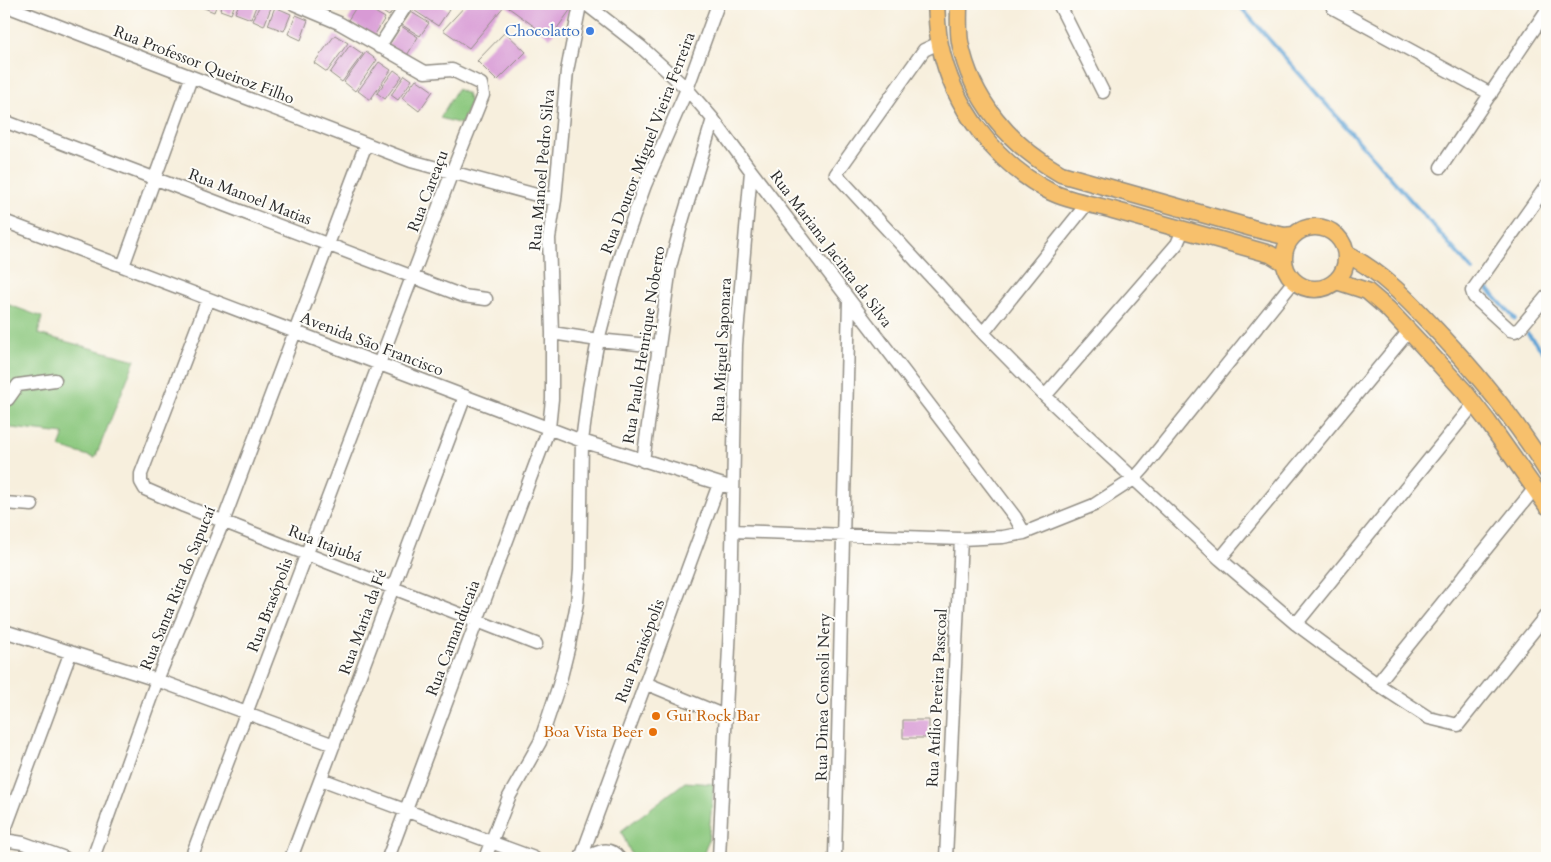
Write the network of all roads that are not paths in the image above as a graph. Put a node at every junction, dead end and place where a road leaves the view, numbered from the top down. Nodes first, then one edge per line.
1 (294, 4) edge
2 (407, 4) edge
3 (718, 4) edge
4 (936, 4) edge
5 (959, 4) edge
6 (1059, 4) edge
7 (1537, 4) edge
8 (4, 5) edge
9 (583, 5) edge
10 (1333, 8) dead end
11 (1547, 10) edge
12 (940, 43) junction
13 (379, 47) junction
14 (191, 78) junction
15 (687, 89) junction
16 (1103, 92) dead end
17 (1491, 94) junction
18 (713, 119) junction
19 (4, 121) edge
20 (366, 144) junction
21 (1441, 167) dead end
22 (751, 171) junction
23 (452, 172) junction
24 (154, 178) junction
25 (1092, 183) junction
26 (1547, 185) edge
27 (555, 200) junction
28 (1085, 202) junction
29 (4, 221) edge
30 (1183, 230) junction
31 (1294, 235) junction
32 (328, 244) junction
33 (1346, 254) junction
34 (1283, 262) junction
35 (122, 266) junction
36 (413, 276) junction
37 (1294, 282) junction
38 (1336, 282) junction
39 (1547, 296) edge
40 (208, 299) junction
41 (486, 299) dead end
42 (849, 300) junction
43 (295, 332) junction
44 (1409, 332) junction
45 (552, 333) junction
46 (983, 333) junction
47 (598, 340) junction
48 (658, 346) junction
49 (380, 364) junction
50 (55, 380) dead end
51 (1488, 389) junction
52 (465, 396) junction
53 (1045, 396) junction
54 (4, 398) edge
55 (1474, 404) junction
56 (549, 428) junction
57 (582, 441) junction
58 (643, 461) junction
59 (1547, 471) edge
60 (1134, 479) junction
61 (719, 484) junction
62 (733, 488) junction
63 (1534, 488) junction
64 (4, 503) edge
65 (32, 505) dead end
66 (1547, 506) edge
67 (223, 522) junction
68 (732, 531) junction
69 (1024, 533) junction
70 (844, 536) junction
71 (961, 539) junction
72 (307, 555) junction
73 (1220, 560) junction
74 (392, 588) junction
75 (1547, 614) edge
76 (477, 621) junction
77 (1296, 624) junction
78 (4, 631) edge
79 (536, 644) dead end
80 (70, 654) junction
81 (157, 680) junction
82 (645, 683) junction
83 (1377, 684) junction
84 (247, 714) junction
85 (725, 716) junction
86 (334, 745) junction
87 (321, 779) junction
88 (406, 810) junction
89 (4, 832) edge
90 (4, 840) edge
91 (492, 841) junction
92 (65, 858) edge
93 (93, 858) edge
94 (191, 858) edge
95 (291, 858) edge
96 (388, 858) edge
97 (485, 858) edge
98 (534, 858) edge
99 (583, 858) edge
100 (620, 858) edge
101 (719, 858) edge
102 (836, 858) edge
103 (946, 858) edge

1 - 13 street
2 - 13 street
3 - 15 street, Rua Doutor Miguel Vieira Ferreira
4 - 12 main road
5 - 25 main road
6 - 16 street
7 - 11 street
8 - 14 street, Rua Professor Queiroz Filho
9 - 15 street, Rua Mariana Jacinta da Silva
9 - 27 street, Rua Manoel Pedro Silva
10 - 17 street
11 - 17 street
12 - 28 main road
12 - 46 street
13 - 23 street, Rua Careaçu
14 - 20 street, Rua Professor Queiroz Filho
14 - 24 street
15 - 18 street, Rua Mariana Jacinta da Silva
15 - 47 street, Rua Doutor Miguel Vieira Ferreira
17 - 21 street
18 - 22 street, Rua Mariana Jacinta da Silva
18 - 48 street, Rua Paulo Henrique Noberto
19 - 24 street, Rua Manoel Matias
20 - 23 street, Rua Professor Queiroz Filho
20 - 32 street, Rua Santa Rita do Sapucaí
22 - 42 street, Rua Mariana Jacinta da Silva
22 - 62 street, Rua Miguel Saponara
23 - 27 street, Rua Professor Queiroz Filho
23 - 36 street, Rua Careaçu
24 - 32 street, Rua Manoel Matias
24 - 35 street
25 - 28 main road
25 - 31 main road
26 - 39 street
27 - 45 street, Rua Manoel Pedro Silva
28 - 30 main road
28 - 46 street
29 - 35 street, Avenida São Francisco
30 - 34 main road
30 - 53 street
31 - 33 main road
31 - 34 main road
32 - 36 street, Rua Manoel Matias
32 - 43 street, Rua Santa Rita do Sapucaí
33 - 38 main road
33 - 51 main road
34 - 37 main road
35 - 40 street, Avenida São Francisco
36 - 41 street, Rua Manoel Matias
36 - 49 street, Rua Careaçu
37 - 38 main road
37 - 60 street
38 - 44 main road
40 - 43 street, Avenida São Francisco
40 - 67 street, Rua Itajubá
42 - 69 street, Rua Mariana Jacinta da Silva
42 - 70 street, Rua Dinea Consoli Nery
43 - 49 street, Avenida São Francisco
43 - 67 street, Rua Santa Rita do Sapucaí
44 - 55 main road
44 - 73 street
45 - 47 street
45 - 56 street, Rua Manoel Pedro Silva
46 - 53 street
47 - 48 street
47 - 57 street, Rua Doutor Miguel Vieira Ferreira
48 - 58 street, Rua Paulo Henrique Noberto
49 - 52 street, Avenida São Francisco
49 - 72 street, Rua Brasópolis
50 - 54 street
51 - 55 main road
51 - 59 main road
52 - 56 street, Avenida São Francisco
52 - 74 street, Rua Maria da Fé
53 - 60 street
55 - 63 main road
55 - 77 street
56 - 57 street, Avenida São Francisco
56 - 76 street, Rua Camanducaia
57 - 58 street, Avenida São Francisco
57 - 91 street, Rua Doutor Miguel Vieira Ferreira
58 - 61 street, Avenida São Francisco
60 - 69 street
60 - 73 street
61 - 62 street, Avenida São Francisco
61 - 82 street, Rua Paraisópolis
62 - 68 street, Rua Miguel Saponara
63 - 66 main road
63 - 83 street
64 - 65 street
67 - 72 street, Rua Itajubá
67 - 81 street, Rua Santa Rita do Sapucaí
68 - 70 street
68 - 85 street, Rua Miguel Saponara
69 - 71 street
70 - 71 street
70 - 102 street, Rua Dinea Consoli Nery
71 - 103 street, Rua Atílio Pereira Passcoal
72 - 74 street, Rua Itajubá
72 - 84 street, Rua Brasópolis
73 - 77 street
74 - 76 street, Rua Itajubá
74 - 86 street, Rua Maria da Fé
75 - 83 street
76 - 79 street, Rua Itajubá
76 - 88 street, Rua Camanducaia
77 - 83 street
78 - 80 street
80 - 81 street
80 - 89 street
81 - 84 street
81 - 93 street, Rua Santa Rita do Sapucaí
82 - 85 street
82 - 99 street, Rua Paraisópolis
84 - 86 street
84 - 94 street, Rua Brasópolis
85 - 101 street, Rua Miguel Saponara
86 - 87 street, Rua Maria da Fé
87 - 88 street
87 - 95 street, Rua Maria da Fé
88 - 91 street
88 - 96 street, Rua Camanducaia
90 - 92 street
91 - 97 street, Rua Doutor Miguel Vieira Ferreira
91 - 98 street
99 - 100 street

